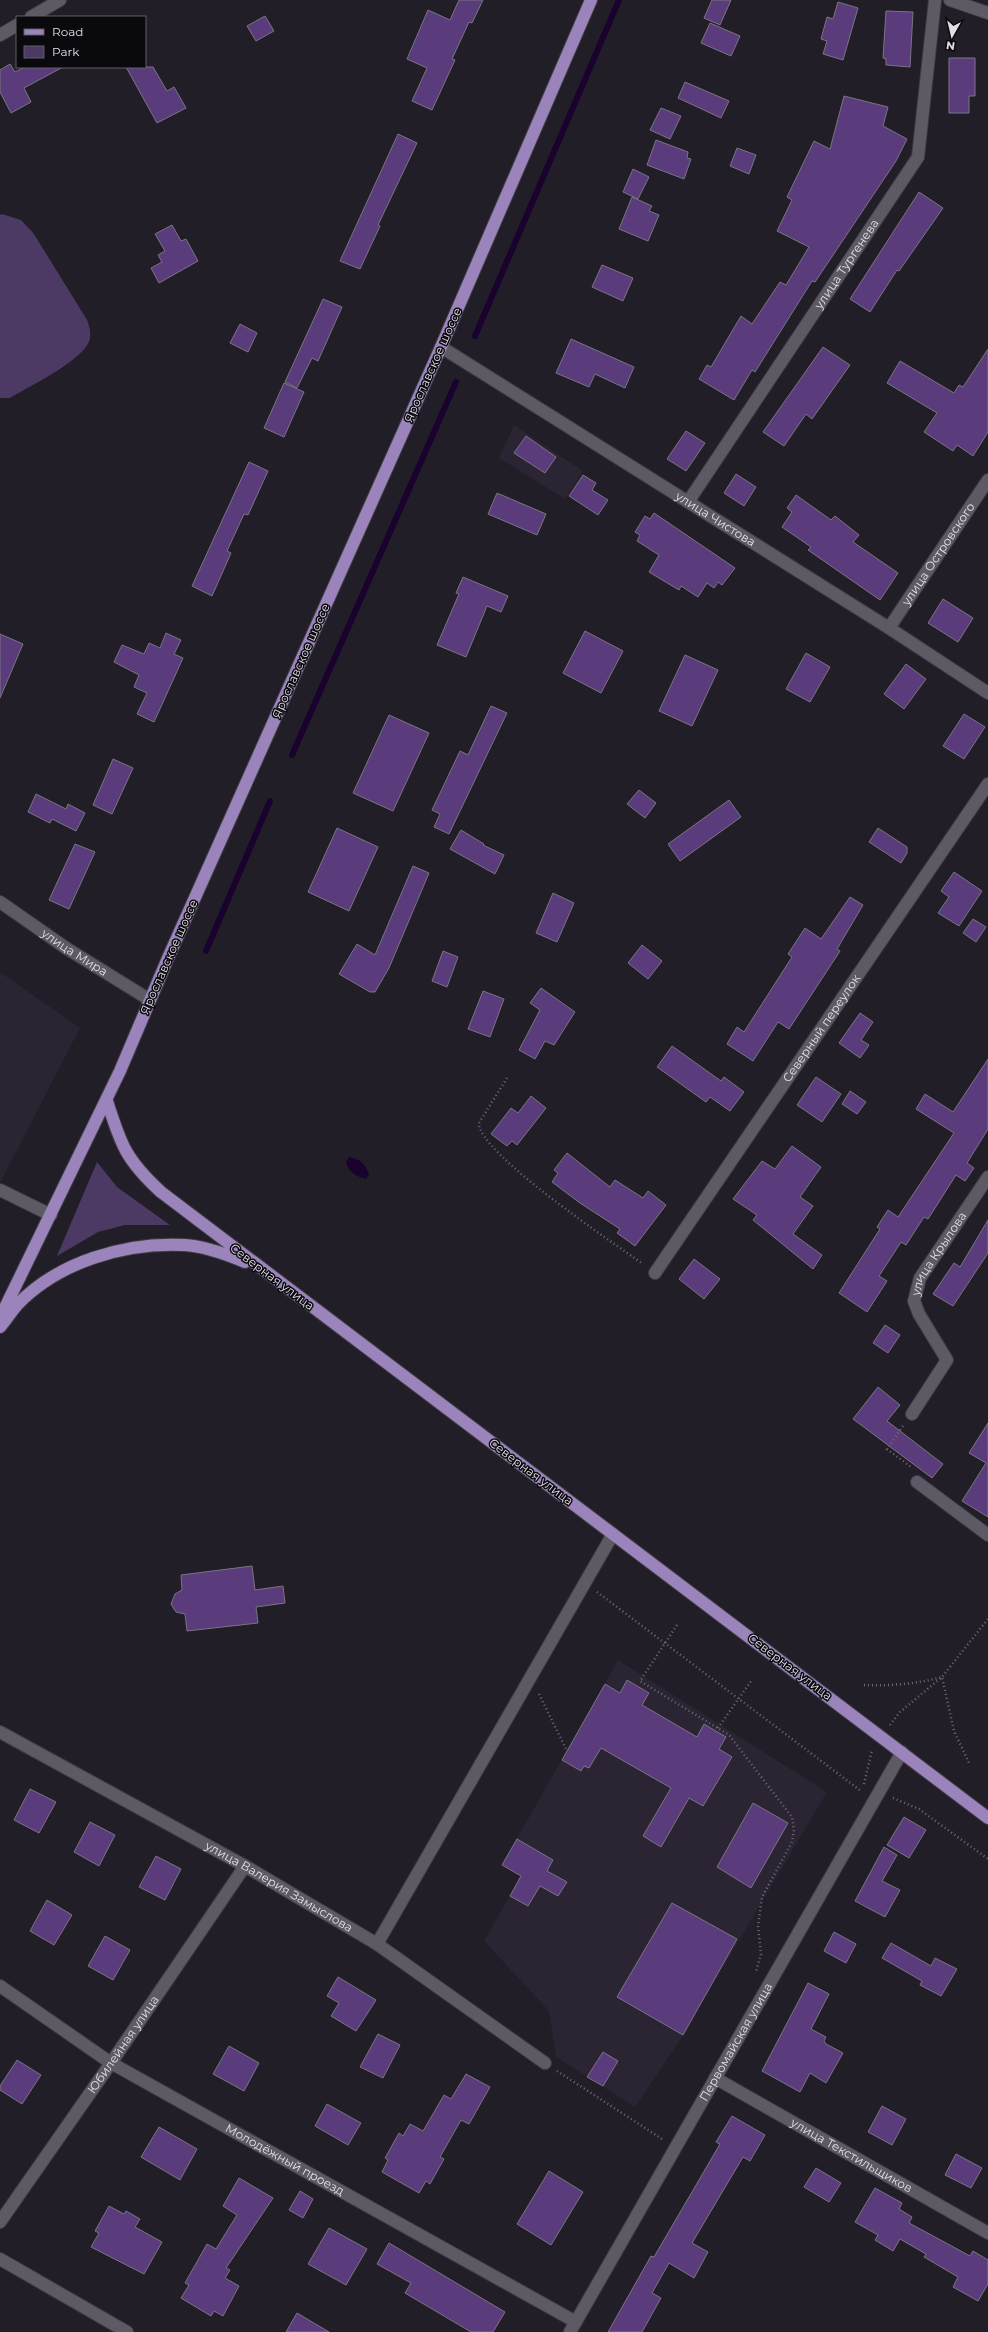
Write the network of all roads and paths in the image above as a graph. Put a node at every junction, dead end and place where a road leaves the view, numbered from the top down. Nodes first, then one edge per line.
1 (60, 0) edge
2 (591, 0) edge
3 (935, 0) edge
4 (950, 0) edge
5 (988, 13) edge
6 (33, 16) edge
7 (16, 27) edge
8 (0, 36) edge
9 (441, 347) junction
10 (988, 480) edge
11 (688, 502) junction
12 (888, 628) junction
13 (988, 693) edge
14 (988, 784) edge
15 (0, 902) edge
16 (150, 1000) junction
17 (507, 1078) dead end
18 (107, 1101) junction
19 (988, 1177) edge
20 (0, 1190) edge
21 (51, 1215) junction
22 (263, 1270) junction
23 (655, 1273) joint
24 (0, 1318) edge
25 (0, 1327) edge
26 (912, 1414) joint
27 (917, 1482) joint
28 (612, 1534) junction
29 (988, 1535) edge
30 (584, 1583) junction
31 (988, 1619) edge
32 (677, 1625) dead end
33 (665, 1643) junction
34 (942, 1677) junction
35 (530, 1678) junction
36 (751, 1681) dead end
37 (864, 1685) dead end
38 (738, 1699) junction
39 (900, 1712) dead end
40 (718, 1728) junction
41 (0, 1732) edge
42 (567, 1751) dead end
43 (902, 1752) junction
44 (970, 1765) dead end
45 (862, 1792) dead end
46 (896, 1798) dead end
47 (988, 1818) edge
48 (988, 1859) edge
49 (245, 1866) junction
50 (378, 1944) junction
51 (754, 1980) dead end
52 (0, 1986) edge
53 (545, 2063) joint
54 (112, 2064) junction
55 (715, 2078) junction
56 (665, 2140) dead end
57 (0, 2222) edge
58 (988, 2233) edge
59 (0, 2259) edge
60 (573, 2327) edge
61 (127, 2332) edge

1 - 6 street
2 - 9 main road, Ярославское шоссе
3 - 11 street, улица Тургенева
4 - 5 street
7 - 8 street
9 - 11 street, улица Чистова
9 - 16 main road, Ярославское шоссе
10 - 12 street, улица Островского
11 - 12 street, улица Чистова
12 - 13 street, улица Чистова
14 - 23 street, Северный переулок
15 - 16 street, улица Мира
16 - 18 main road, Ярославское шоссе
17 - 23 path
18 - 21 main road, Ярославское шоссе
18 - 22 main road, Северная улица
19 - 26 street, улица Крылова
20 - 21 street
21 - 24 main road, Ярославское шоссе
22 - 25 main road
22 - 28 main road, Северная улица
26 - 27 path
27 - 29 street
28 - 30 street
28 - 43 main road, Северная улица
30 - 33 path
30 - 35 street
31 - 34 path
32 - 33 path
33 - 38 path
33 - 40 path
34 - 37 path
34 - 39 path
34 - 44 path
35 - 42 path
35 - 50 street
36 - 38 path
38 - 40 path
38 - 45 path
40 - 51 path
41 - 49 street, улица Валерия Замыслова
43 - 47 main road, Северная улица
43 - 55 street, Первомайская улица
46 - 48 path
49 - 50 street, улица Валерия Замыслова
49 - 54 street, Юбилейная улица
50 - 53 street, улица Валерия Замыслова
52 - 54 street, Молодёжный проезд
53 - 56 path
54 - 57 street, Юбилейная улица
54 - 60 street, Молодёжный проезд
55 - 58 street, улица Текстильщиков
55 - 60 street, Первомайская улица
59 - 61 street

